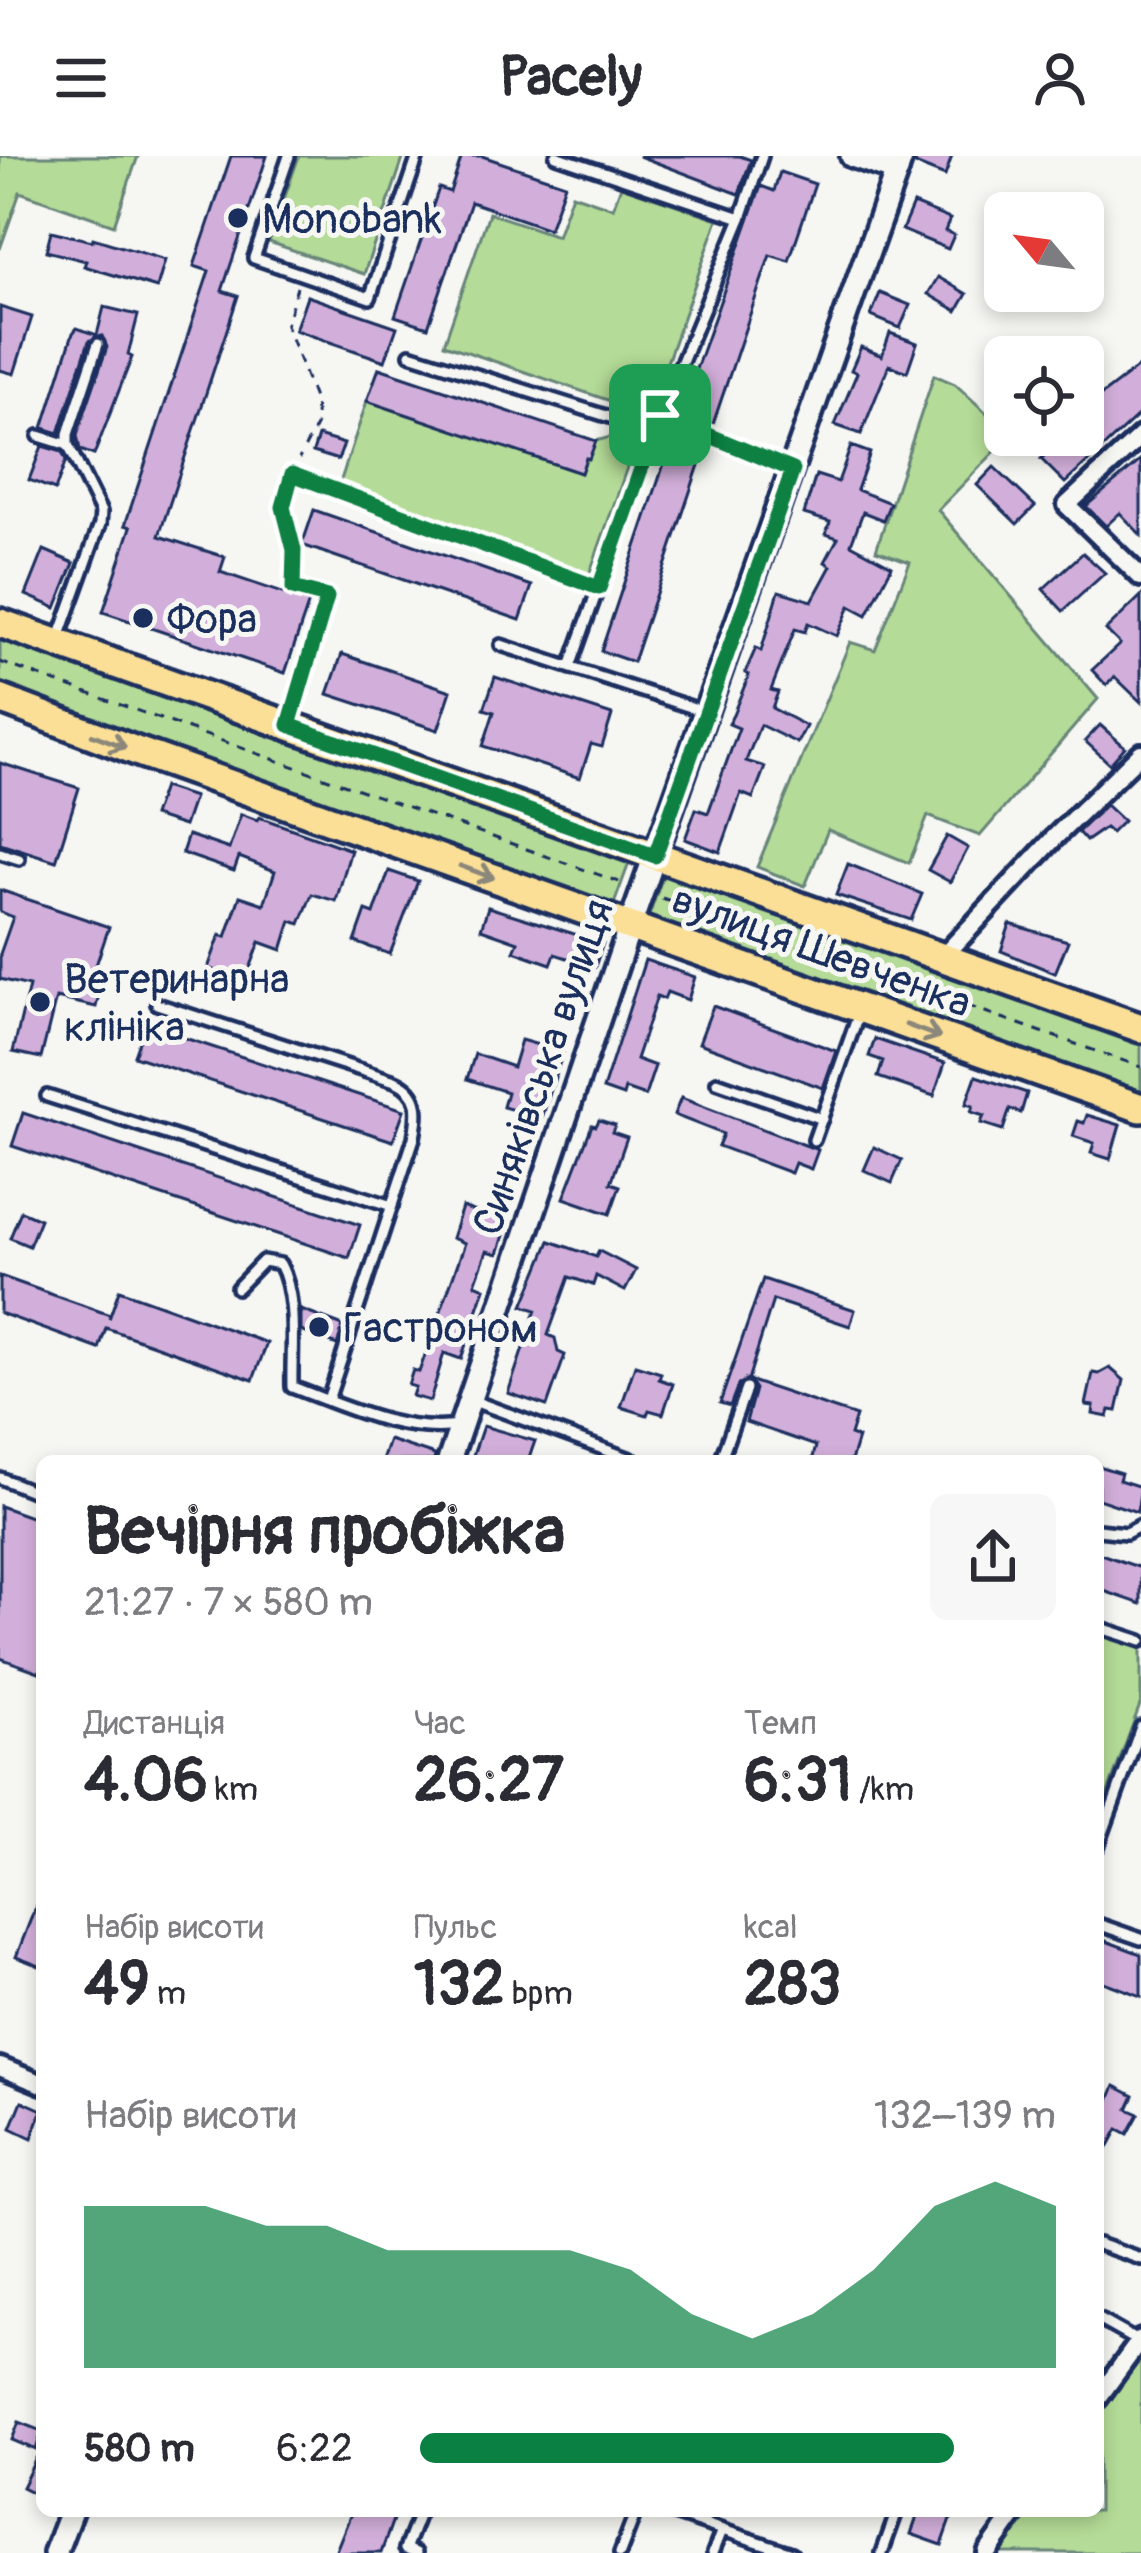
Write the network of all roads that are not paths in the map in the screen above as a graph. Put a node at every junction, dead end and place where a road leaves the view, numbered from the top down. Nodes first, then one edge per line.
1 (289, 156) edge
2 (418, 156) edge
3 (556, 156) edge
4 (762, 156) edge
5 (852, 156) edge
6 (900, 164) edge
7 (741, 218) junction
8 (98, 344) dead end
9 (410, 354) dead end
10 (660, 415) junction
11 (654, 431) junction
12 (39, 436) dead end
13 (1141, 436) edge
14 (68, 446) junction
15 (793, 470) junction
16 (292, 474) road end
17 (1141, 577) edge
18 (293, 588) road end
19 (599, 588) junction
20 (0, 623) edge
21 (58, 643) junction
22 (501, 645) dead end
23 (570, 667) junction
24 (2, 706) edge
25 (706, 712) junction
26 (289, 725) junction
27 (1141, 753) edge
28 (0, 853) edge
29 (655, 856) junction
30 (19, 859) dead end
31 (630, 926) junction
32 (941, 959) junction
33 (157, 1004) dead end
34 (860, 1008) junction
35 (1141, 1028) edge
36 (717, 1082) dead end
37 (47, 1096) dead end
38 (1141, 1108) edge
39 (822, 1119) junction
40 (814, 1140) dead end
41 (392, 1205) junction
42 (237, 1288) dead end
43 (746, 1389) dead end
44 (328, 1400) junction
45 (471, 1400) junction
46 (462, 1425) junction
47 (451, 1455) edge
48 (620, 1455) edge
49 (722, 1455) edge
50 (0, 1478) edge
51 (36, 1493) edge
52 (1141, 1525) edge
53 (1104, 1531) edge
54 (1104, 1630) edge
55 (1141, 1642) edge
56 (1141, 1727) edge
57 (1104, 1830) edge
58 (1104, 1926) edge
59 (1141, 1939) edge
60 (0, 2067) edge
61 (36, 2082) edge
62 (1104, 2246) edge
63 (1141, 2259) edge
64 (1104, 2323) edge
65 (1140, 2340) edge
66 (1104, 2390) edge
67 (68, 2517) edge
68 (417, 2517) edge
69 (634, 2517) edge
70 (683, 2517) edge
71 (895, 2517) edge
72 (1013, 2517) edge
73 (722, 2530) junction
74 (55, 2553) edge
75 (416, 2553) edge
76 (620, 2553) edge
77 (713, 2553) edge
78 (792, 2553) edge
79 (882, 2553) edge
80 (987, 2553) edge

1 - 2 lane
3 - 7 lane
4 - 7 lane
5 - 6 street
6 - 15 street, Синяківська вулиця
7 - 10 lane
8 - 14 lane
9 - 11 lane
10 - 11 lane
10 - 15 lane
11 - 19 lane
12 - 14 lane
13 - 17 street
14 - 21 lane
15 - 25 street, Синяківська вулиця
16 - 19 lane
18 - 26 lane
19 - 23 lane
20 - 21 main road, вулиця Шевченка
21 - 26 main road, вулиця Шевченка
22 - 23 lane
23 - 25 lane
24 -> 31 main road, вулиця Шевченка
25 - 29 street, Синяківська вулиця
26 - 29 main road, вулиця Шевченка
27 - 32 street
28 - 30 lane
29 - 31 street, Синяківська вулиця
29 - 32 main road, вулиця Шевченка
31 - 34 main road, вулиця Шевченка
31 - 45 street, Синяківська вулиця
32 - 35 main road, вулиця Шевченка
33 - 41 lane
34 -> 38 main road, вулиця Шевченка
34 - 39 lane
36 - 39 lane
37 - 41 lane
39 - 40 lane
41 - 44 lane
42 - 44 lane
43 - 49 lane
44 - 46 lane
45 - 46 street, Синяківська вулиця
45 - 48 lane
46 - 47 street, Синяківська вулиця
50 - 51 lane
52 - 53 lane
54 - 55 lane
56 - 57 lane
58 - 59 lane
60 - 61 street
62 - 63 lane
64 - 65 lane
65 - 66 street
67 - 74 street
68 - 75 lane
69 - 76 lane
70 - 73 lane
71 - 79 lane
72 - 80 street
73 - 77 lane
73 - 78 lane

